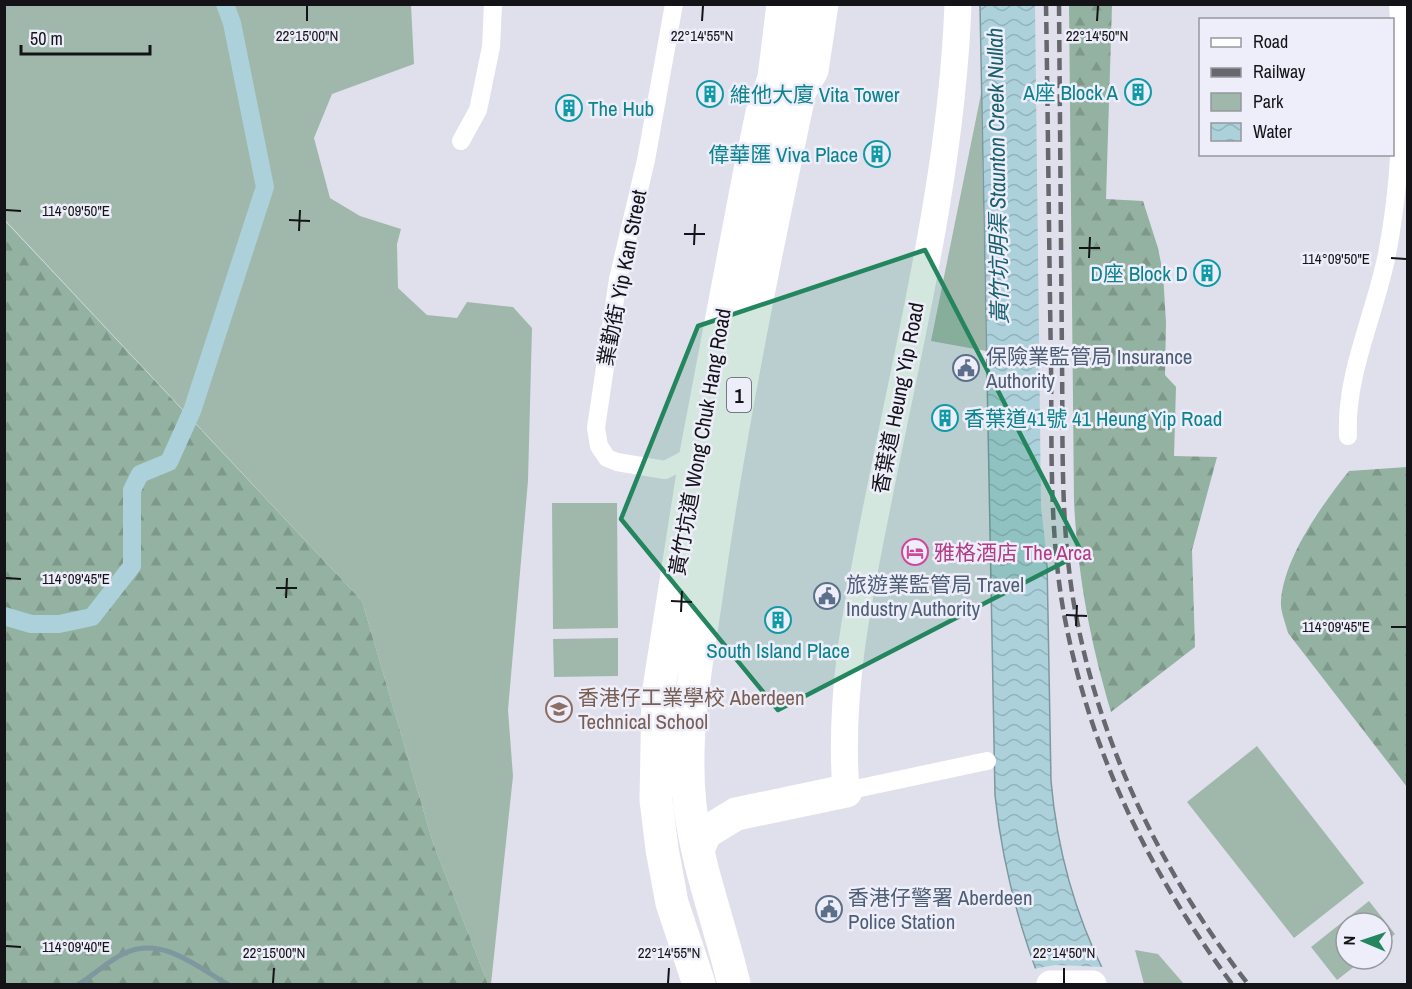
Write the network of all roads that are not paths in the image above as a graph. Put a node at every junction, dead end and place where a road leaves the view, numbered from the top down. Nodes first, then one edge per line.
1 (493, 4) edge
2 (674, 4) edge
3 (768, 4) edge
4 (783, 4) edge
5 (808, 4) edge
6 (825, 4) edge
7 (958, 4) edge
8 (1398, 4) edge
9 (798, 100) junction
10 (762, 113) junction
11 (461, 141) dead end
12 (1348, 436) dead end
13 (696, 454) junction
14 (687, 758) junction
15 (987, 761) dead end
16 (846, 791) junction
17 (736, 814) junction
18 (698, 850) junction
19 (726, 952) junction
20 (699, 984) edge
21 (734, 984) edge
22 (753, 984) edge
23 (1050, 984) edge
24 (1093, 984) edge

1 - 11 street
2 - 13 street, 業勤街 Yip Kan Street
3 - 10 street, 黃竹坑道 Wong Chuk Hang Road
4 - 10 highway, 1
5 - 9 highway, 1
6 - 9 street, 黃竹坑道 Wong Chuk Hang Road
7 - 16 street, 香葉道 Heung Yip Road
8 - 12 street
9 - 14 highway, 黃竹坑道 Wong Chuk Hang Road / 1
10 - 13 highway, 黃竹坑道 Wong Chuk Hang Road / 1
13 - 20 highway, 黃竹坑道 Wong Chuk Hang Road / 1
14 - 17 highway
14 - 18 highway, 黃竹坑道 Wong Chuk Hang Road / 1
15 - 16 street
16 - 17 highway
17 - 18 highway
18 - 19 highway, 黃竹坑道 Wong Chuk Hang Road / 1
19 - 21 highway, 黃竹坑道 Wong Chuk Hang Road / 1
19 - 22 highway
23 - 24 street

